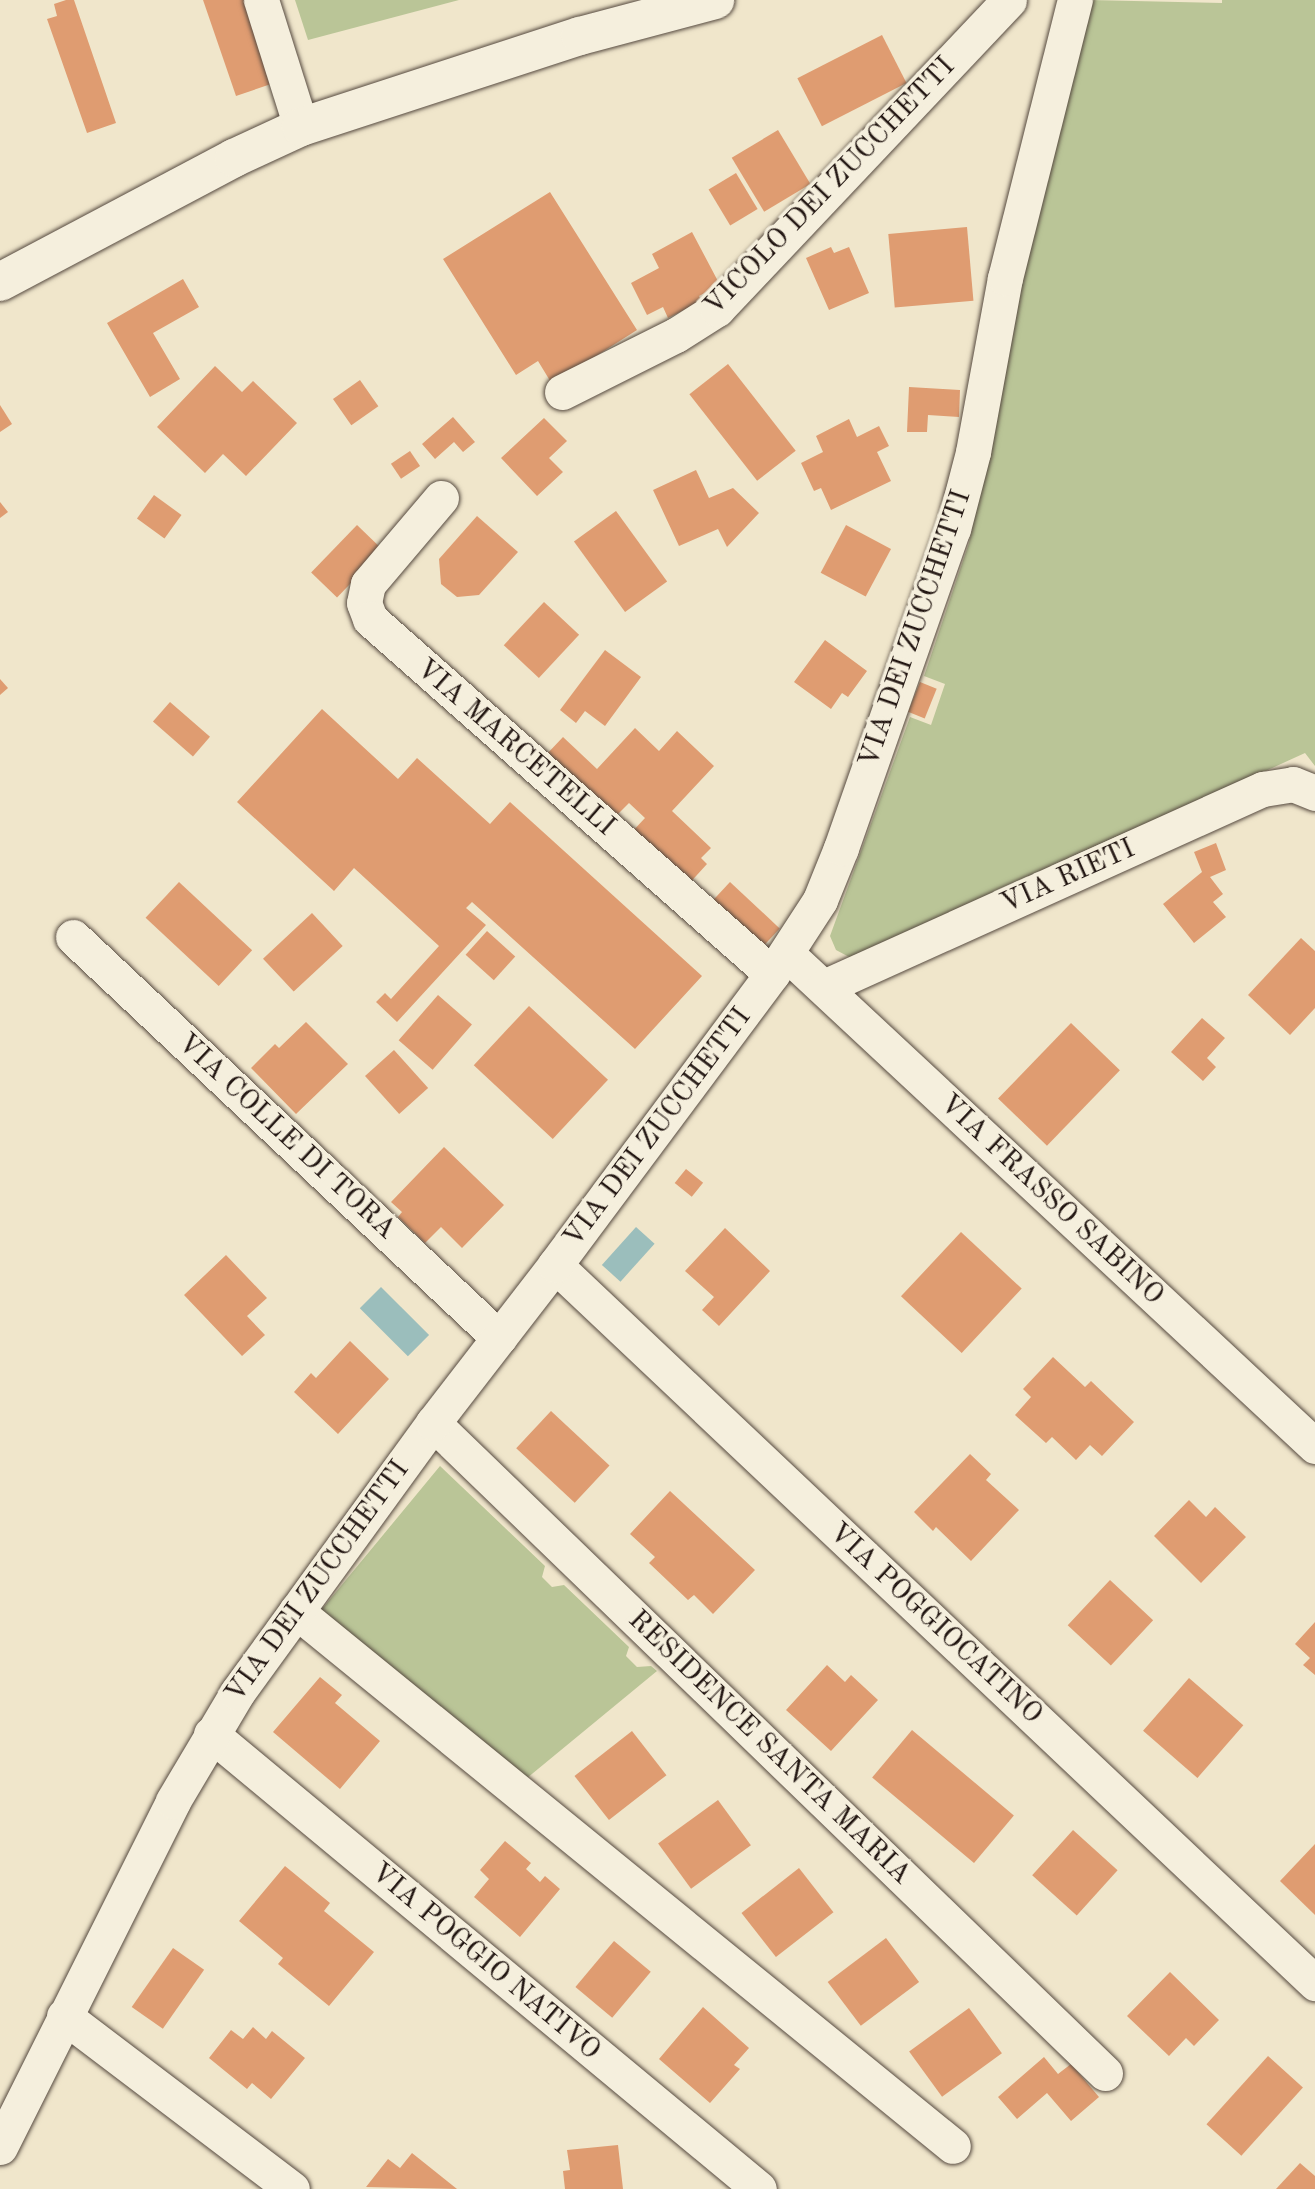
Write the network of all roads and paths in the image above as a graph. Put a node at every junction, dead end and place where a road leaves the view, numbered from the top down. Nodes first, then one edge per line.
1 (261, 0) edge
2 (715, 0) edge
3 (1009, 0) edge
4 (1075, 0) edge
5 (300, 127) junction
6 (0, 282) edge
7 (562, 392) dead end
8 (441, 498) dead end
9 (1315, 793) edge
10 (73, 937) dead end
11 (779, 964) junction
12 (824, 987) junction
13 (555, 1265) junction
14 (499, 1338) junction
15 (433, 1423) junction
16 (1315, 1446) edge
17 (296, 1611) junction
18 (211, 1734) junction
19 (1313, 1977) edge
20 (64, 2017) junction
21 (1105, 2073) dead end
22 (953, 2146) dead end
23 (0, 2147) edge
24 (292, 2189) edge
25 (759, 2189) edge

1 - 5 street
2 - 5 main road
3 - 7 street, VICOLO DEI ZUCCHETTI
4 - 11 street, VIA DEI ZUCCHETTI
5 - 6 main road
8 - 11 street, VIA MARCETELLI
9 - 12 street, VIA RIETI
10 - 14 street, VIA COLLE DI TORA
11 - 12 street, VIA FRASSO SABINO
11 - 13 street, VIA DEI ZUCCHETTI
12 - 16 street, VIA FRASSO SABINO
13 - 14 street, VIA DEI ZUCCHETTI
13 - 19 street, VIA POGGIOCATINO
14 - 15 street, VIA DEI ZUCCHETTI
15 - 17 street, VIA DEI ZUCCHETTI
15 - 21 street, RESIDENCE SANTA MARIA
17 - 18 street, VIA DEI ZUCCHETTI
17 - 22 street
18 - 20 street, VIA DEI ZUCCHETTI
18 - 25 street, VIA POGGIO NATIVO
20 - 23 street, VIA DEI ZUCCHETTI
20 - 24 street

